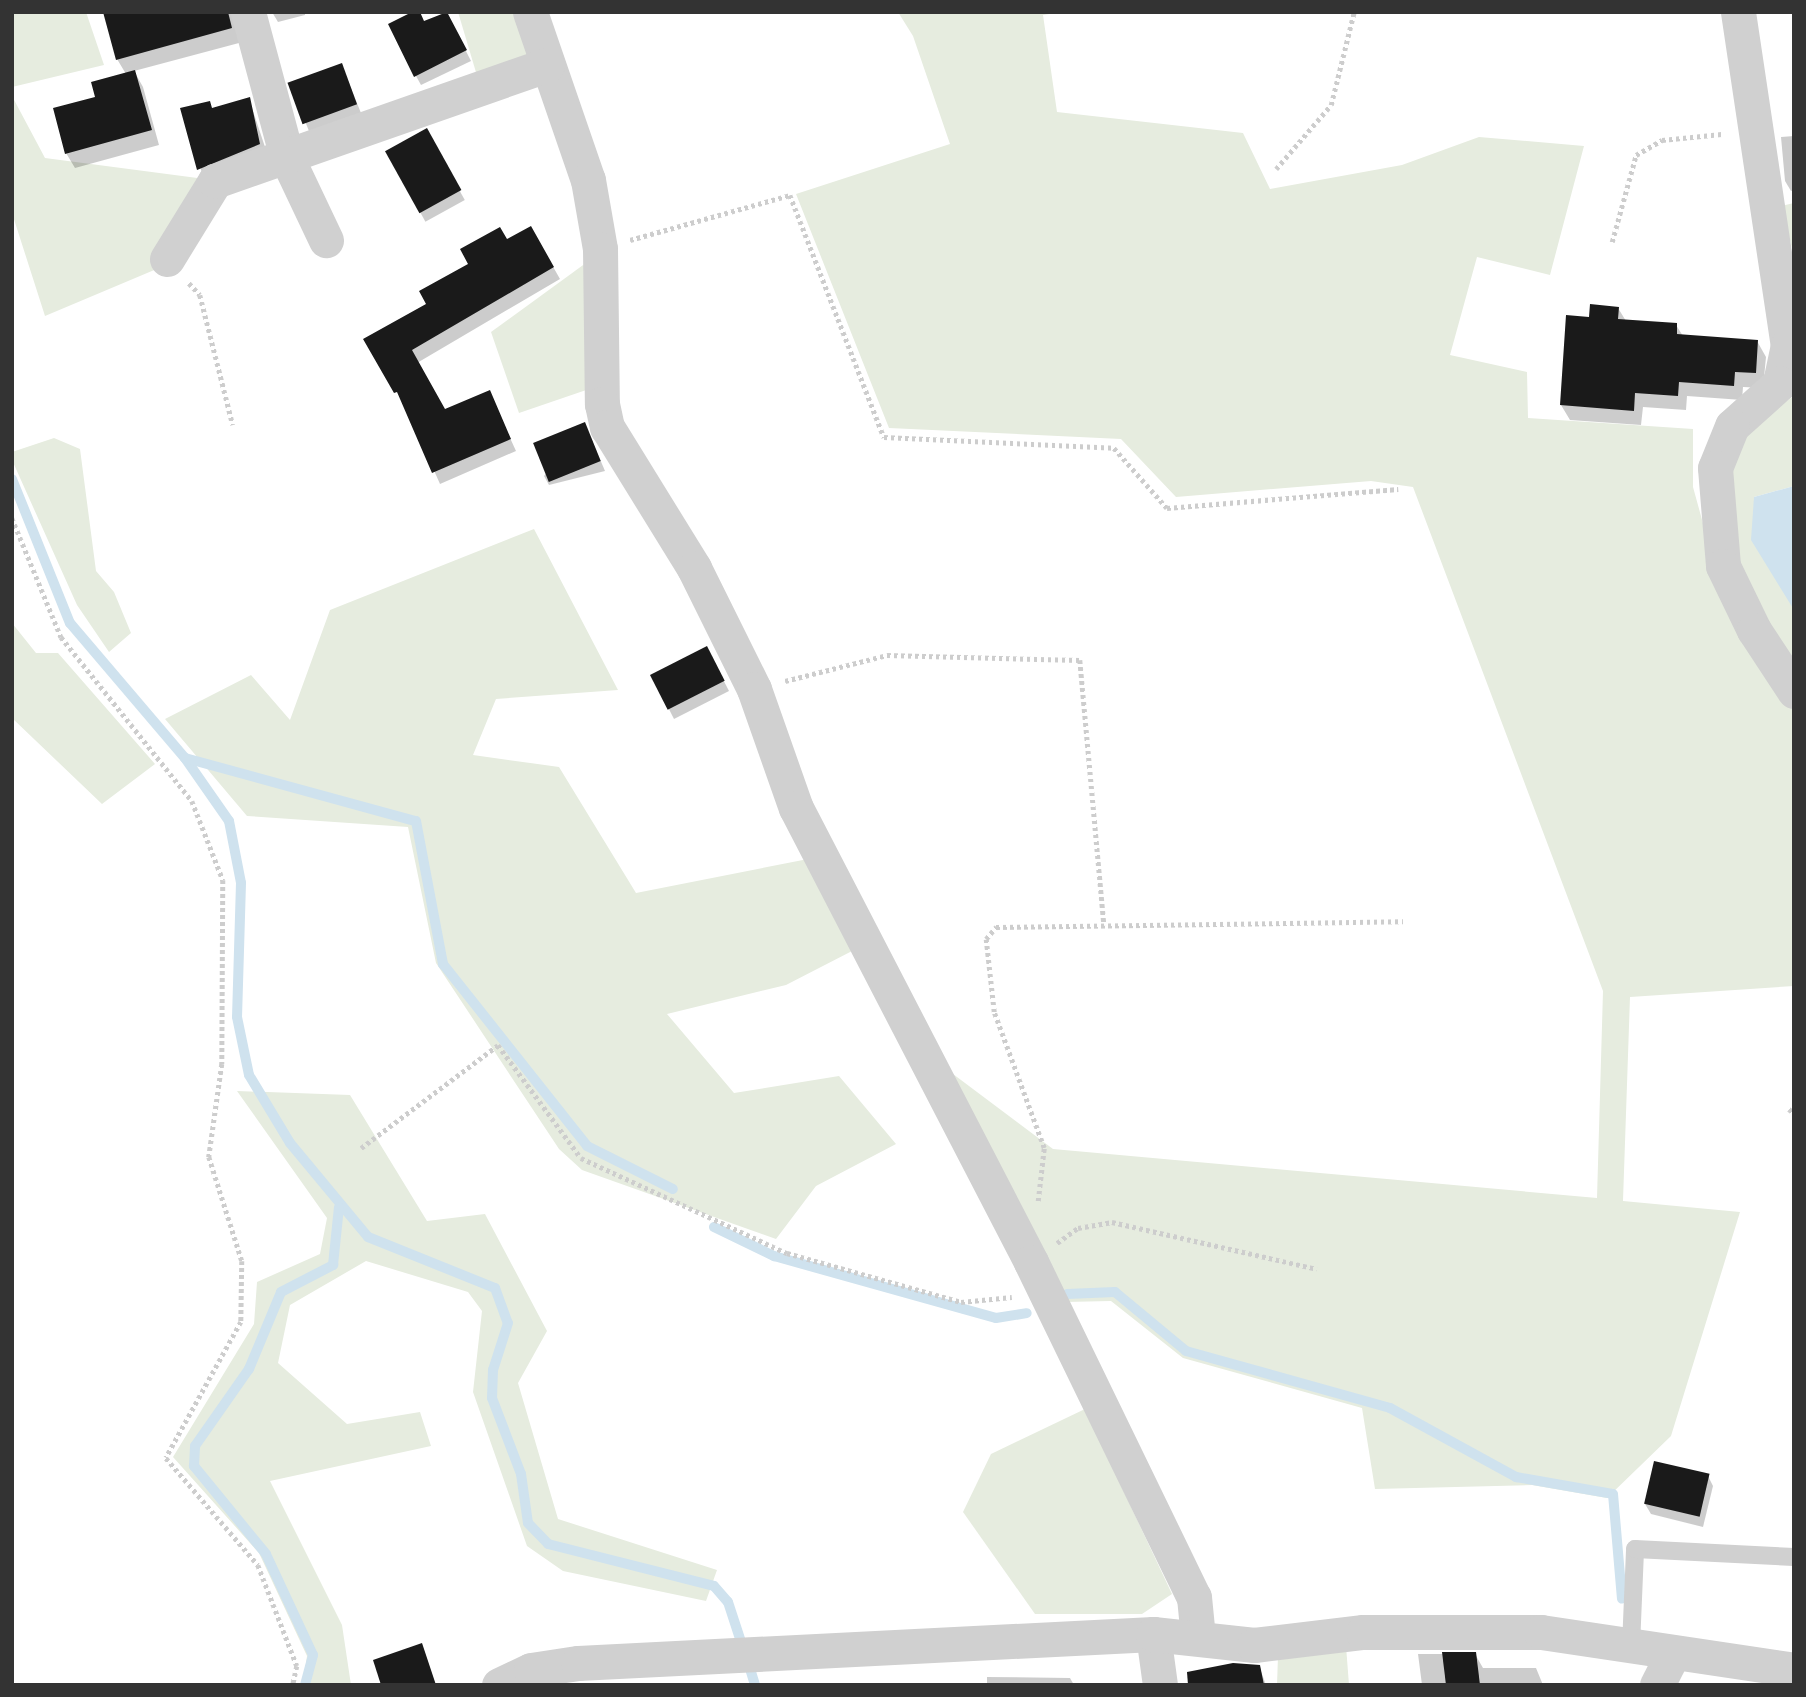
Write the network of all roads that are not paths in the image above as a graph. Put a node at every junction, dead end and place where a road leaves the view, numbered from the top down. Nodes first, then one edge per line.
1 (248, 12) edge
2 (530, 12) edge
3 (1738, 12) edge
4 (547, 65) junction
5 (287, 158) junction
6 (326, 240) dead end
7 (167, 259) road end
8 (1794, 691) edge
9 (1794, 1556) edge
10 (1153, 1634) junction
11 (1198, 1638) junction
12 (1631, 1646) junction
13 (1673, 1653) junction
14 (1794, 1670) edge
15 (499, 1685) edge
16 (1160, 1685) edge
17 (1657, 1685) edge

1 - 5 street
2 - 4 street
3 - 8 street
4 - 5 street
4 - 11 street
5 - 6 street
5 - 7 street
9 - 12 lane
10 - 11 street
10 - 15 street
10 - 16 street
11 - 12 street
12 - 13 street
13 - 14 street
13 - 17 street

